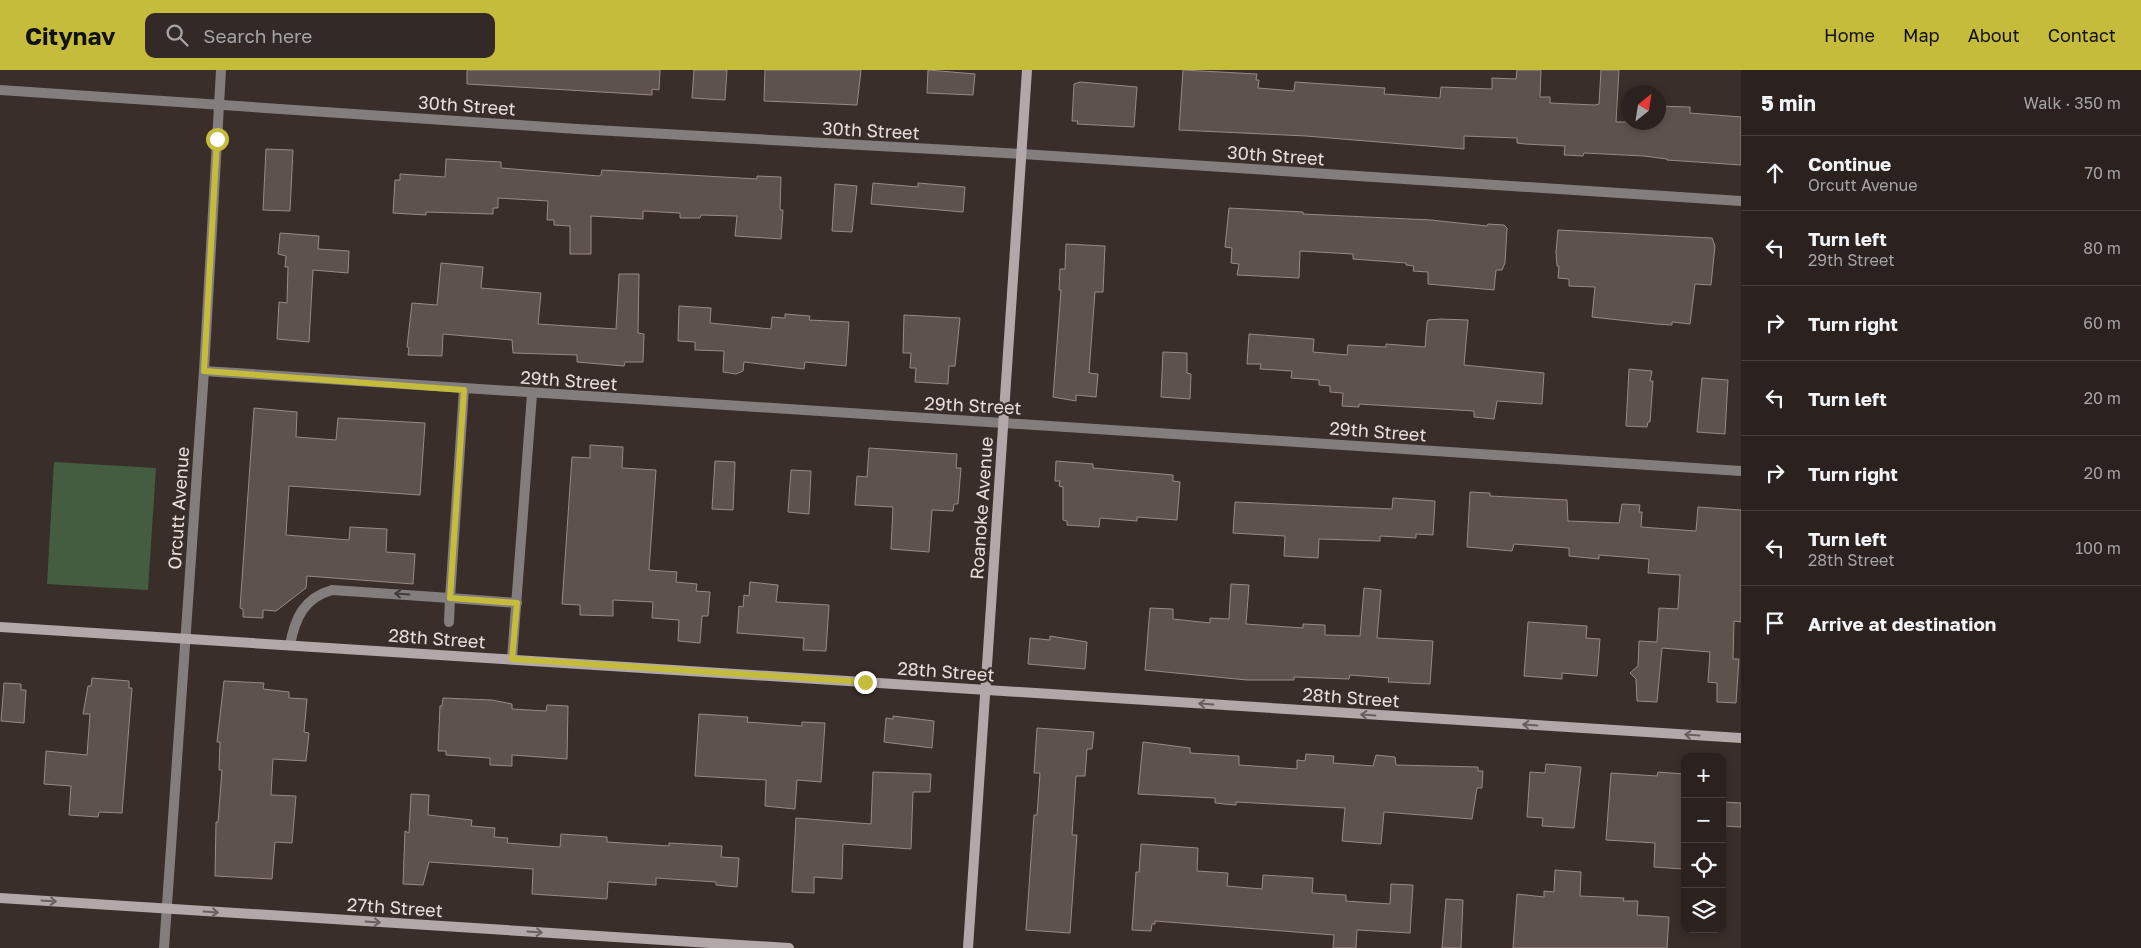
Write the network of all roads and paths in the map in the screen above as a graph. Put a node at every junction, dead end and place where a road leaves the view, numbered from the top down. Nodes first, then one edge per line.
1 (221, 70) edge
2 (1027, 70) edge
3 (0, 90) edge
4 (219, 104) junction
5 (1022, 154) junction
6 (1741, 201) edge
7 (204, 371) junction
8 (464, 390) junction
9 (532, 394) junction
10 (1003, 423) junction
11 (1741, 471) edge
12 (450, 598) junction
13 (517, 603) junction
14 (449, 622) dead end
15 (0, 627) edge
16 (185, 638) junction
17 (290, 645) junction
18 (512, 659) junction
19 (986, 690) junction
20 (1741, 738) edge
21 (0, 898) edge
22 (166, 909) junction
23 (164, 948) edge
24 (789, 948) edge
25 (968, 948) edge

1 - 4 street, Orcutt Avenue
2 - 5 main road, Roanoke Avenue
3 - 4 street, 30th Street
4 - 5 street, 30th Street
4 - 7 street, Orcutt Avenue
5 - 6 street, 30th Street
5 - 10 main road, Roanoke Avenue
7 - 8 street, 29th Street
7 - 16 street, Orcutt Avenue
8 - 9 street, 29th Street
8 - 12 street
9 - 10 street, 29th Street
9 - 13 street
10 - 11 street, 29th Street
10 - 19 main road, Roanoke Avenue
12 - 13 street
12 - 14 street
12 -> 17 street
13 - 18 street
15 - 16 main road, 28th Street
16 - 17 main road, 28th Street
16 - 22 street, Orcutt Avenue
17 - 18 main road, 28th Street
18 - 19 main road, 28th Street
20 -> 19 main road, 28th Street
19 - 25 main road, Roanoke Avenue
21 -> 22 main road, 27th Street
22 - 23 street, Orcutt Avenue
22 -> 24 main road, 27th Street

